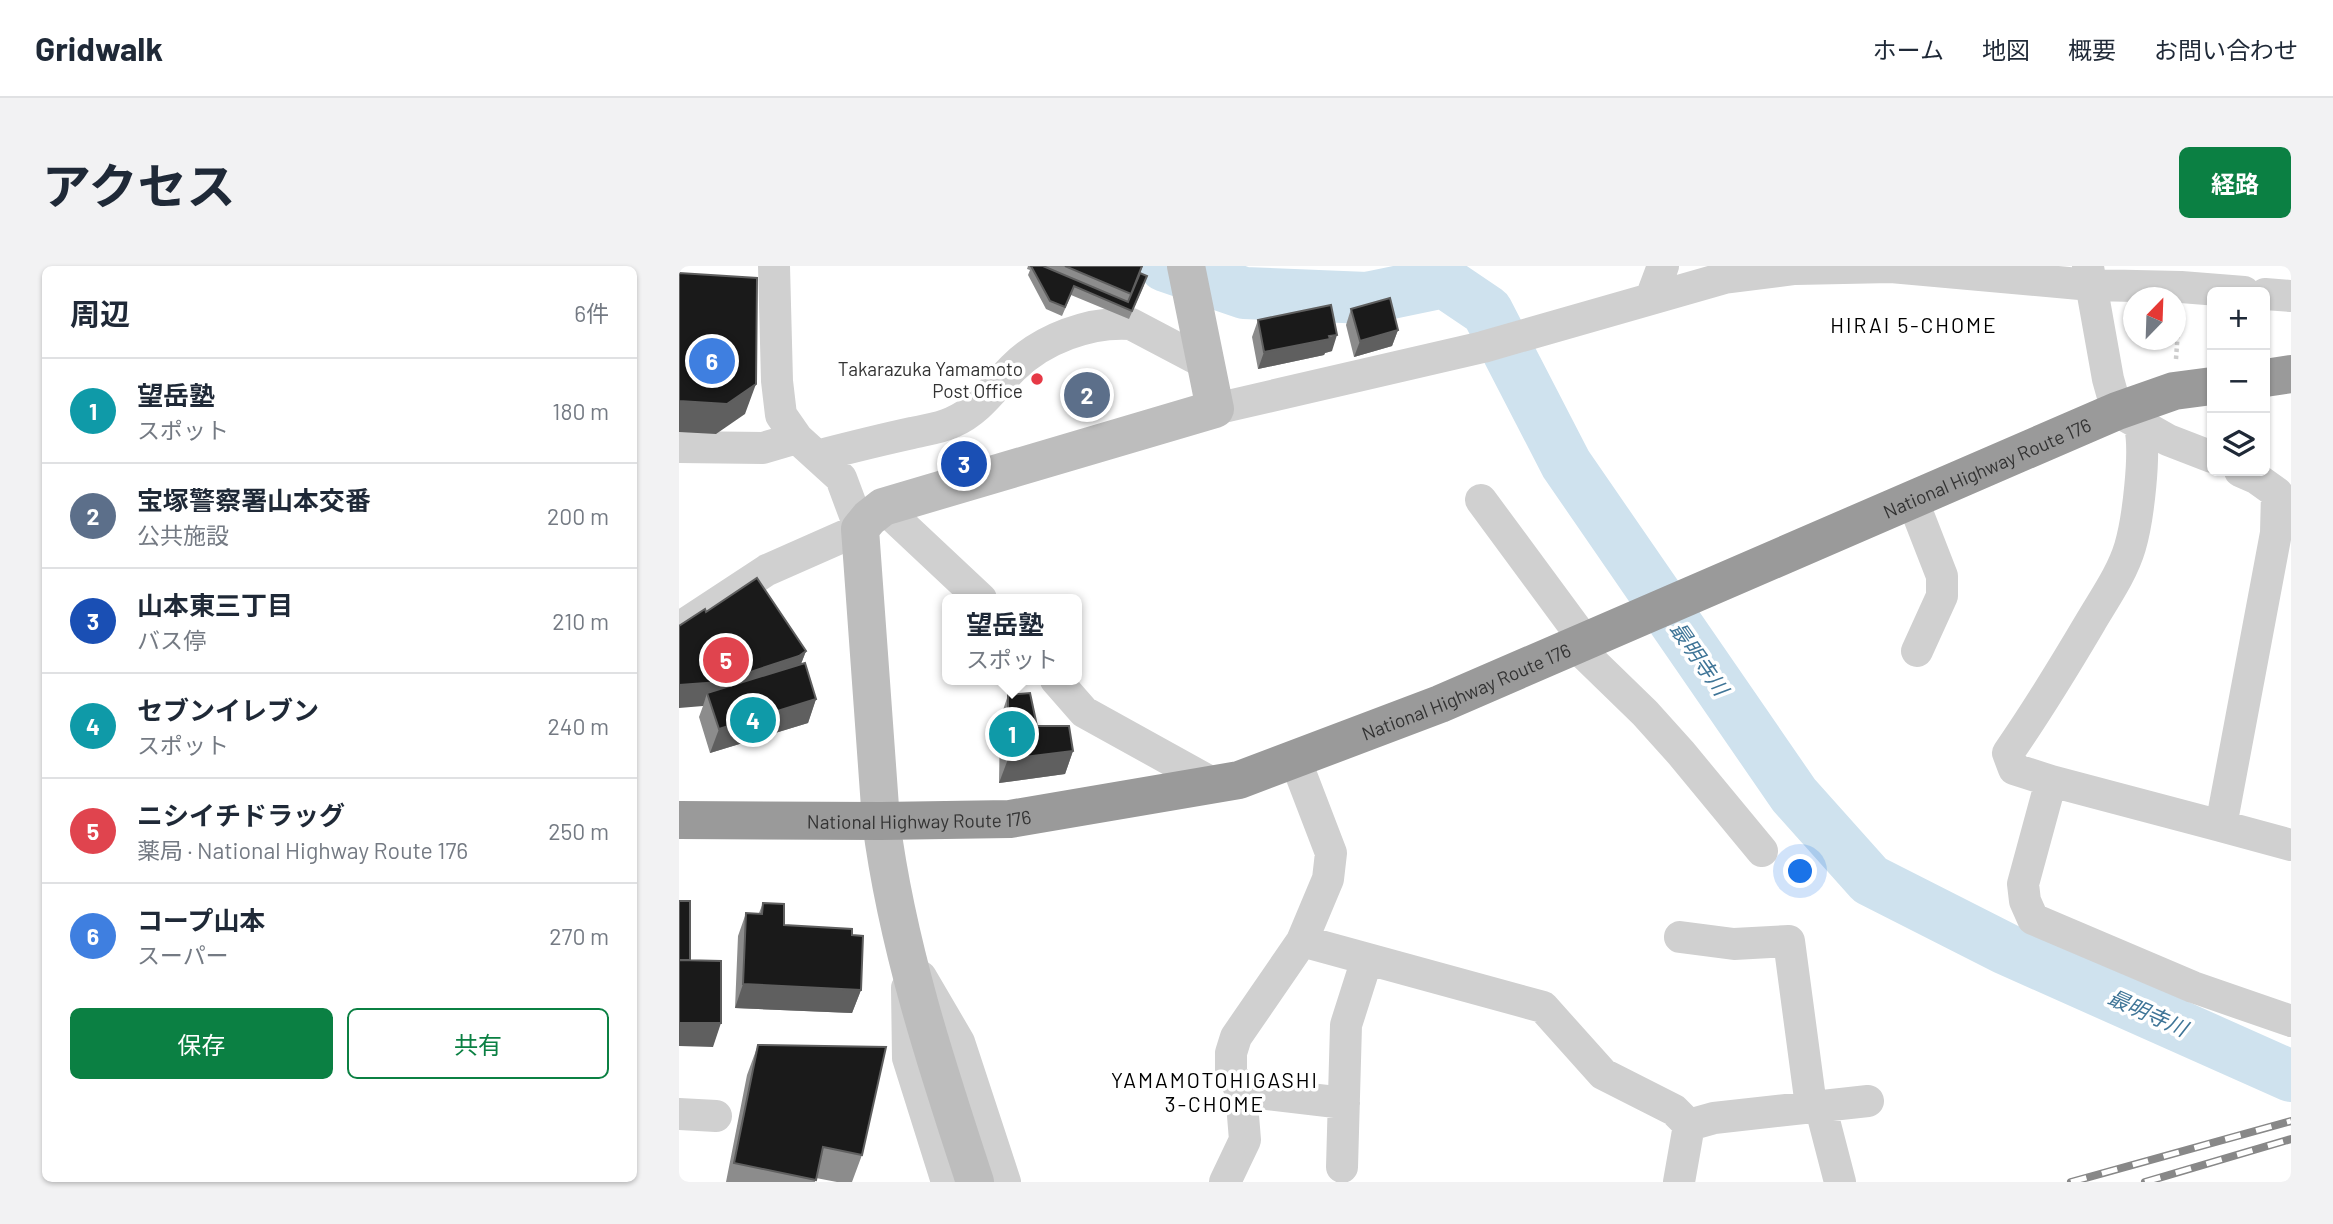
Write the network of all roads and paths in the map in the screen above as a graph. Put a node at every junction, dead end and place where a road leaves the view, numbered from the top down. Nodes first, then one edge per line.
1 (774, 266) edge
2 (1663, 266) edge
3 (2090, 276) edge
4 (1189, 281) edge
5 (2173, 287) edge
6 (2186, 288) edge
7 (2207, 290) edge
8 (2270, 294) edge
9 (2291, 296) edge
10 (1651, 298) junction
11 (2177, 350) edge
12 (1205, 363) junction
13 (2291, 374) edge
14 (2270, 377) edge
15 (2207, 387) edge
16 (2174, 391) junction
17 (1215, 409) junction
18 (2128, 418) junction
19 (679, 447) edge
20 (807, 447) junction
21 (2207, 455) edge
22 (2251, 476) edge
23 (2284, 498) edge
24 (1912, 499) junction
25 (1481, 500) dead end
26 (871, 518) junction
27 (974, 594) edge
28 (679, 628) edge
29 (1580, 643) junction
30 (1917, 651) dead end
31 (1060, 685) edge
32 (1295, 759) junction
33 (2051, 780) junction
34 (1214, 784) junction
35 (679, 820) edge
36 (881, 821) junction
37 (2221, 826) junction
38 (2291, 845) edge
39 (1762, 850) dead end
40 (1680, 937) dead end
41 (1302, 941) junction
42 (906, 951) junction
43 (1367, 959) junction
44 (2291, 1021) edge
45 (1241, 1091) junction
46 (1868, 1101) dead end
47 (1344, 1103) junction
48 (1816, 1106) junction
49 (679, 1114) edge
50 (716, 1116) dead end
51 (1689, 1125) junction
52 (1342, 1167) dead end
53 (947, 1182) edge
54 (975, 1182) edge
55 (1005, 1182) edge
56 (1226, 1182) edge
57 (1679, 1182) edge
58 (1840, 1182) edge

1 - 20 street
2 - 10 street
3 - 5 street
3 - 10 street
3 - 18 street
4 - 12 street
6 - 7 street
8 - 9 street
10 - 17 street
11 - 16 path
12 - 17 street
12 - 20 street
13 - 14 highway
15 - 16 highway, National Highway Route 176
16 - 18 highway, National Highway Route 176
17 - 26 street
18 - 21 street
18 - 24 highway, National Highway Route 176
18 - 33 street
19 - 20 street
20 - 26 street
22 - 23 street
23 - 37 street
24 - 29 highway, National Highway Route 176
24 - 30 street
25 - 29 street
26 - 27 street
26 - 28 street
26 - 36 street
29 - 32 highway, National Highway Route 176
29 - 39 street
31 - 34 street
32 - 34 highway, National Highway Route 176
32 - 41 street
33 - 37 street
33 - 44 street
34 - 36 highway, National Highway Route 176
35 - 36 highway, National Highway Route 176
36 - 42 street
37 - 38 street
40 - 48 street
41 - 43 street
41 - 45 street
42 - 53 street
42 - 54 street
42 - 55 street
43 - 47 street
43 - 51 street
45 - 47 street
45 - 56 street
46 - 48 street
47 - 52 street
48 - 51 street
48 - 58 street
49 - 50 street
51 - 57 street

